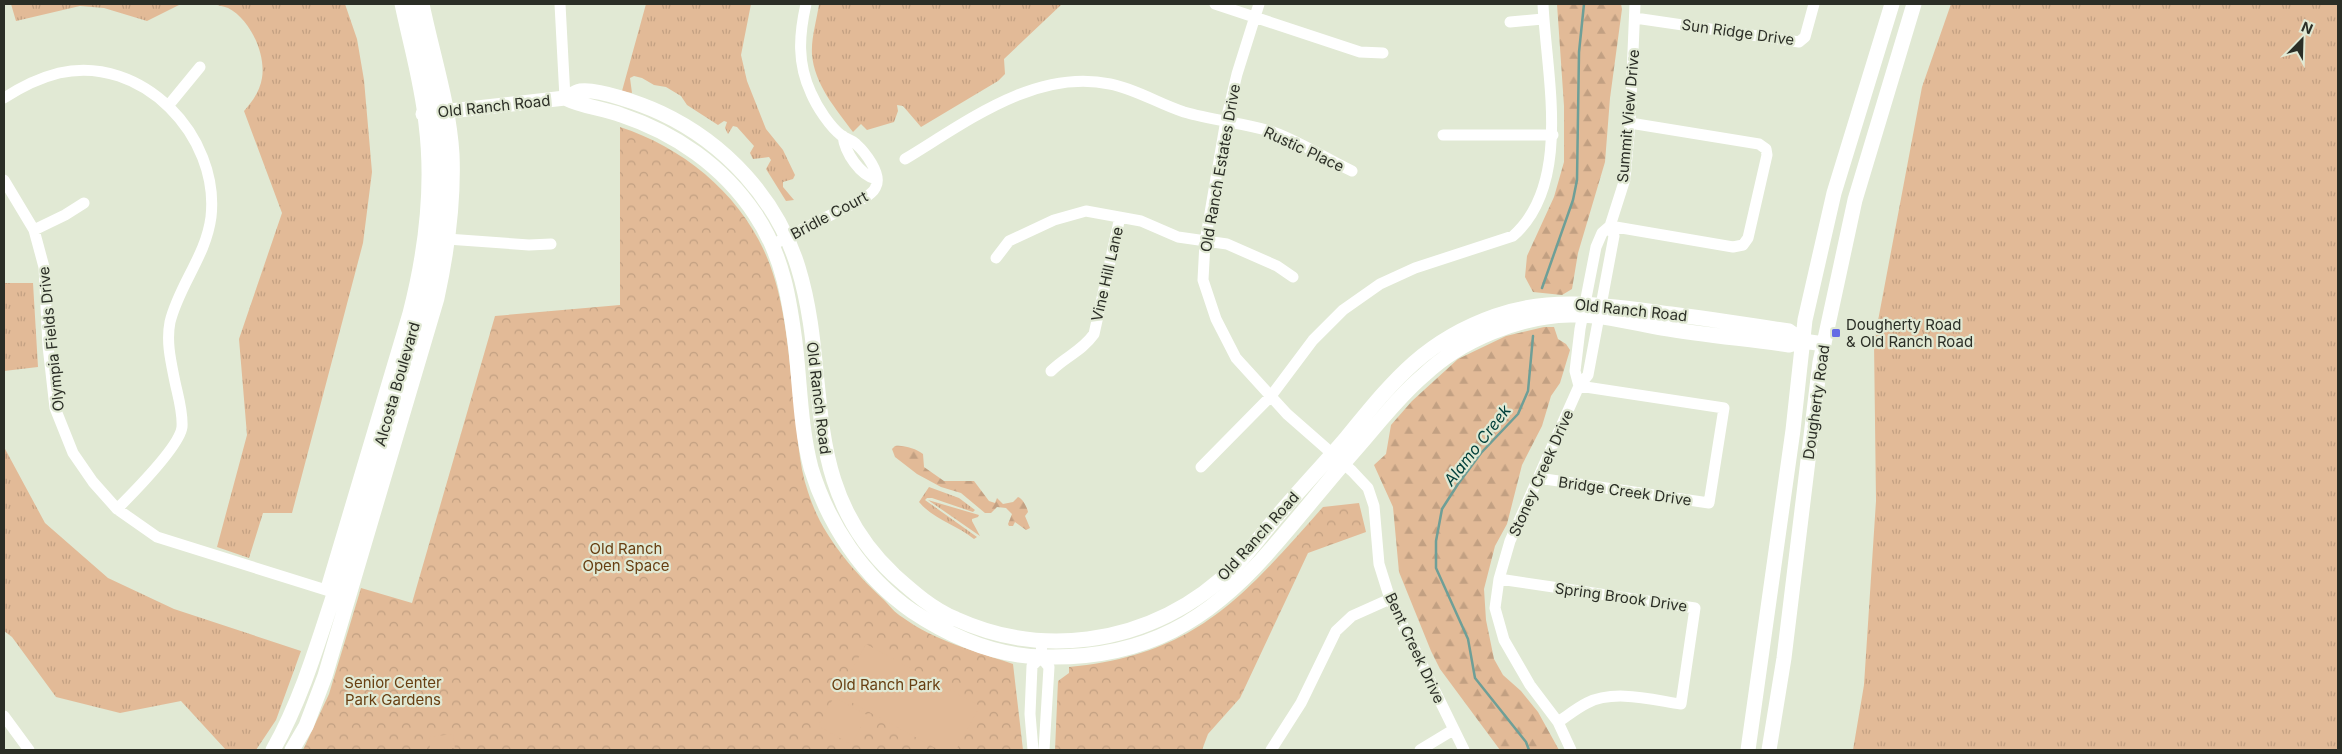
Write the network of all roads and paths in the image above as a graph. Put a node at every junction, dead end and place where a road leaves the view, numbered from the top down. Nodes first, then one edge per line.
1 (400, 4) edge
2 (410, 4) edge
3 (422, 4) edge
4 (560, 4) edge
5 (806, 4) edge
6 (1215, 4) edge
7 (1259, 4) edge
8 (1543, 4) edge
9 (1636, 4) edge
10 (1814, 4) edge
11 (1892, 4) edge
12 (1914, 4) edge
13 (1256, 17) junction
14 (1636, 18) junction
15 (1543, 19) junction
16 (1510, 22) dead end
17 (1383, 53) dead end
18 (200, 67) dead end
19 (4, 98) edge
20 (565, 98) junction
21 (168, 106) junction
22 (434, 113) junction
23 (1226, 120) junction
24 (1630, 124) junction
25 (1443, 135) dead end
26 (1553, 135) junction
27 (904, 159) dead end
28 (1352, 172) dead end
29 (4, 180) edge
30 (84, 203) dead end
31 (1120, 217) junction
32 (1610, 226) junction
33 (34, 230) junction
34 (447, 239) junction
35 (779, 241) junction
36 (1205, 242) junction
37 (551, 244) dead end
38 (996, 258) dead end
39 (1292, 277) dead end
40 (1584, 310) junction
41 (1600, 311) junction
42 (1803, 341) junction
43 (1824, 344) junction
44 (1051, 372) dead end
45 (1579, 386) junction
46 (1271, 396) junction
47 (1337, 458) junction
48 (1201, 467) dead end
49 (1538, 478) junction
50 (118, 509) junction
51 (1499, 579) junction
52 (336, 592) junction
53 (1390, 599) junction
54 (1042, 641) junction
55 (1042, 657) junction
56 (4, 716) edge
57 (1558, 722) junction
58 (1453, 730) junction
59 (29, 750) edge
60 (273, 750) edge
61 (292, 750) edge
62 (1033, 750) edge
63 (1044, 750) edge
64 (1271, 750) edge
65 (1420, 750) edge
66 (1464, 750) edge
67 (1571, 750) edge
68 (1748, 750) edge
69 (1768, 750) edge

1 - 22 street, Alcosta Boulevard
2 - 22 main road, Alcosta Boulevard
3 - 22 main road, Alcosta Boulevard
4 - 20 street
5 - 35 street, Bridle Court
6 - 13 street
7 - 13 street, Old Ranch Estates Drive
8 - 15 street
9 - 14 street, Summit View Drive
10 - 14 street, Sun Ridge Drive
11 - 42 main road, Dougherty Road
12 - 43 main road, Dougherty Road
13 - 17 street
13 - 23 street, Old Ranch Estates Drive
14 - 24 street, Summit View Drive
15 - 16 street
15 - 26 street
18 - 21 street
19 - 21 street
20 - 22 main road, Old Ranch Road
20 - 35 main road, Old Ranch Road
21 - 50 street
22 - 34 main road, Alcosta Boulevard
22 - 52 main road, Alcosta Boulevard
23 - 27 street, Rustic Place
23 - 28 street, Rustic Place
23 - 36 street, Old Ranch Estates Drive
24 - 32 street, Summit View Drive
24 - 32 street
25 - 26 street
26 - 46 street
29 - 33 street, Olympia Fields Drive
30 - 33 street
31 - 36 street
31 - 38 street
31 - 44 street, Vine Hill Lane
32 - 40 street, Summit View Drive
32 - 41 street, Summit View Drive
33 - 50 street, Olympia Fields Drive
34 - 37 street
34 - 52 main road, Alcosta Boulevard
35 - 54 main road, Old Ranch Road
35 - 55 main road, Old Ranch Road
36 - 39 street
36 - 46 street, Old Ranch Estates Drive
40 - 41 main road, Old Ranch Road
40 - 45 street
40 - 47 main road, Old Ranch Road
41 - 42 main road, Old Ranch Road
41 - 45 street, Stoney Creek Drive
42 - 43 main road, Old Ranch Road
42 - 68 main road, Dougherty Road
43 - 69 main road, Dougherty Road
45 - 49 street, Stoney Creek Drive
45 - 49 street, Bridge Creek Drive
46 - 47 street, Old Ranch Estates Drive
46 - 48 street
47 - 53 street, Bent Creek Drive
47 - 54 main road, Old Ranch Road
47 - 55 main road, Old Ranch Road
49 - 51 street, Stoney Creek Drive
50 - 52 street, Olympia Fields Drive
51 - 57 street, Stoney Creek Drive
51 - 57 street, Spring Brook Drive
52 - 60 main road, Alcosta Boulevard
52 - 61 main road, Alcosta Boulevard
53 - 58 street, Bent Creek Drive
53 - 64 street
54 - 55 street
55 - 62 street
55 - 63 street
56 - 59 street
57 - 67 street, Stoney Creek Drive
58 - 65 street
58 - 66 street, Bent Creek Drive

